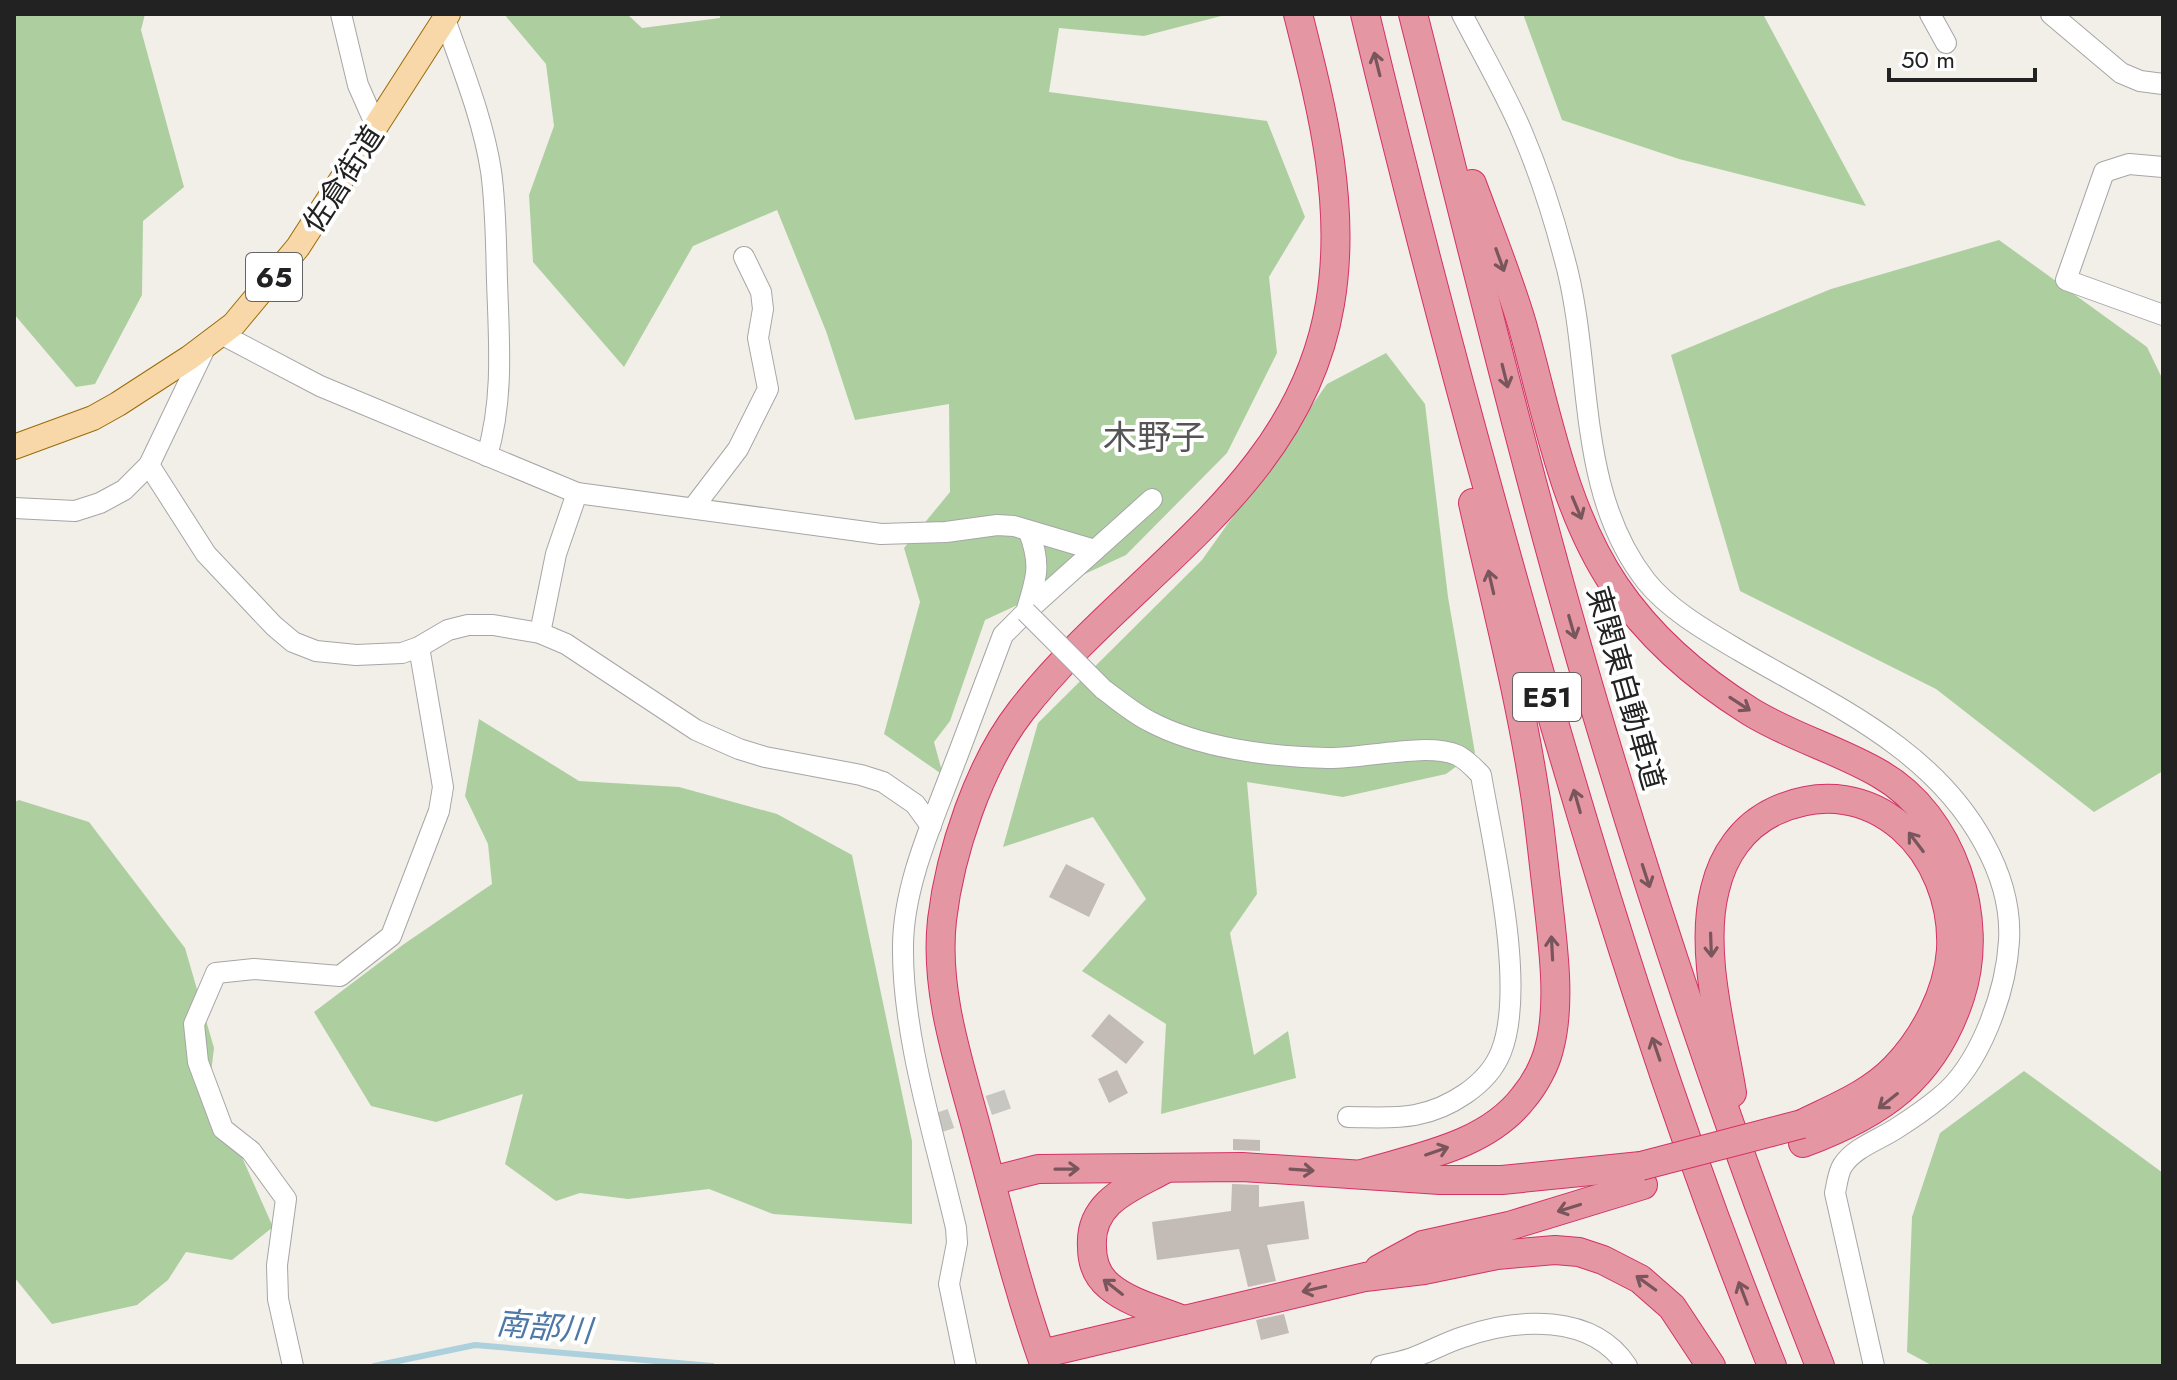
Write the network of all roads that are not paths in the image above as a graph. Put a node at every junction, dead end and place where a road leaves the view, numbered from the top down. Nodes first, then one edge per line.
1 (341, 14) edge
2 (1298, 14) edge
3 (1365, 14) edge
4 (1413, 14) edge
5 (1462, 14) edge
6 (1930, 14) edge
7 (2051, 14) edge
8 (447, 16) edge
9 (1946, 43) dead end
10 (1424, 56) junction
11 (2163, 84) edge
12 (1387, 104) junction
13 (377, 128) junction
14 (2163, 167) edge
15 (744, 257) dead end
16 (2163, 315) edge
17 (214, 339) junction
18 (14, 447) edge
19 (487, 456) junction
20 (149, 465) junction
21 (577, 493) junction
22 (1152, 499) dead end
23 (14, 508) edge
24 (693, 508) junction
25 (1029, 532) junction
26 (1095, 550) junction
27 (1026, 612) junction
28 (540, 633) junction
29 (419, 647) junction
30 (931, 826) junction
31 (1348, 1117) dead end
32 (1803, 1133) junction
33 (1169, 1167) junction
34 (1362, 1174) junction
35 (1642, 1176) junction
36 (991, 1181) junction
37 (1365, 1277) junction
38 (1797, 1308) junction
39 (1183, 1320) junction
40 (1043, 1360) edge
41 (293, 1366) edge
42 (966, 1366) edge
43 (1381, 1366) edge
44 (1627, 1366) edge
45 (1711, 1366) edge
46 (1772, 1366) edge
47 (1820, 1366) edge
48 (1874, 1366) edge

1 - 13 street
2 - 36 highway
12 -> 3 highway, E51
4 - 10 highway, 東関東自動車道 / E51
5 - 48 street
6 - 9 street
7 - 11 street
8 - 13 main road, 佐倉街道 / 65
8 - 19 street
10 -> 32 highway
10 -> 38 highway, 東関東自動車道 / E51
34 -> 12 highway
46 -> 12 highway, E51
13 - 17 main road, 佐倉街道 / 65
14 - 16 street
15 - 24 street
17 - 18 main road, 佐倉街道 / 65
17 - 19 street
17 - 20 street
19 - 21 street
20 - 23 street
20 - 29 street
21 - 24 street
21 - 28 street
22 - 26 street
24 - 25 street
25 - 26 street
25 - 27 street
26 - 27 street
27 - 30 street
27 - 31 street, bridge
28 - 29 street
28 - 30 street
29 - 41 street
30 - 42 street
32 - 35 highway, bridge
32 -> 38 highway
33 -> 34 highway
36 -> 33 highway
39 -> 33 highway
34 - 35 highway
35 -> 37 highway
36 - 40 highway
37 -> 39 highway
45 -> 37 highway
38 - 47 highway, 東関東自動車道 / E51
39 - 40 highway
43 - 44 street

